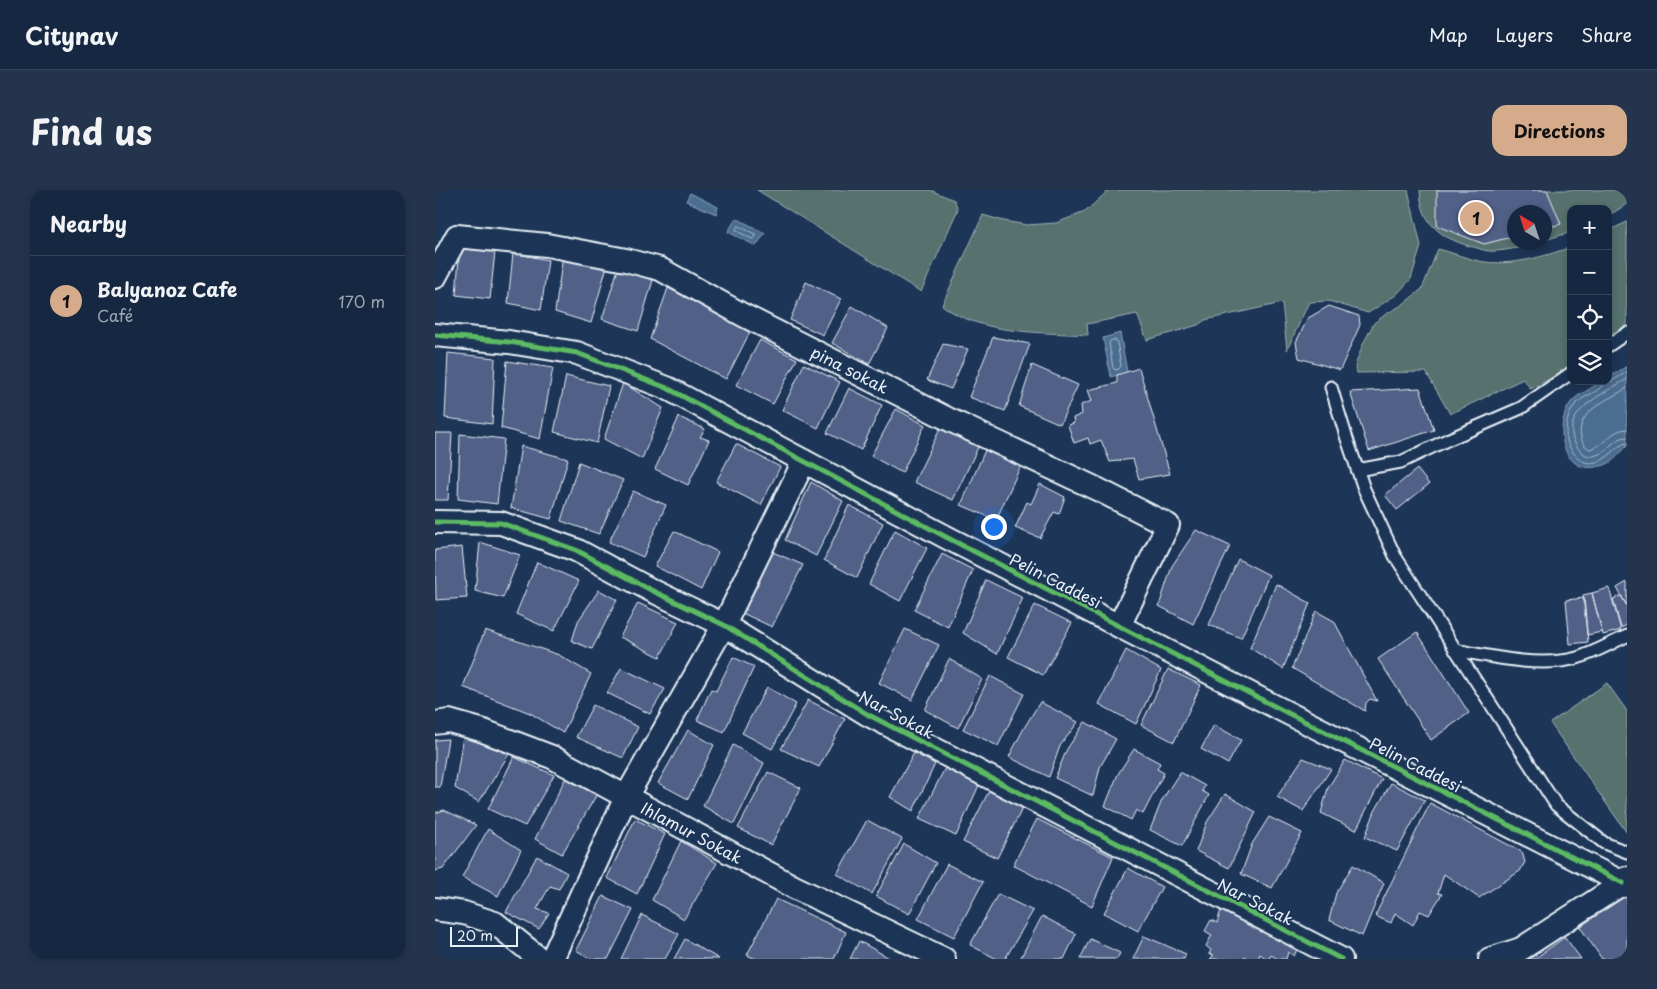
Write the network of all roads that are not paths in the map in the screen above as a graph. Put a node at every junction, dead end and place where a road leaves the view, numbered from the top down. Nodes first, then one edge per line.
1 (435, 277) edge
2 (1627, 333) edge
3 (435, 335) edge
4 (1612, 343) edge
5 (1567, 376) edge
6 (1331, 386) dead end
7 (804, 461) junction
8 (1357, 470) junction
9 (435, 522) edge
10 (724, 625) junction
11 (1119, 626) junction
12 (1627, 636) edge
13 (1455, 650) junction
14 (435, 723) edge
15 (626, 797) junction
16 (1627, 852) edge
17 (1625, 882) edge
18 (435, 908) edge
19 (540, 959) edge
20 (552, 959) edge
21 (944, 959) edge
22 (1341, 959) edge
23 (1490, 959) edge

1 - 11 street, pina sokak
2 - 4 lane
3 - 7 street, Pelin Caddesi
5 - 8 lane
6 - 8 lane
7 - 10 street
7 - 11 street, Pelin Caddesi
8 - 13 lane
9 - 10 street, Nar Sokak
10 - 15 street
10 - 22 street, Nar Sokak
11 - 17 street, Pelin Caddesi
12 - 13 lane
13 - 16 lane
14 - 15 street, Ihlamur Sokak
15 - 20 street
15 - 21 street, Ihlamur Sokak
17 - 23 street
18 - 19 street

